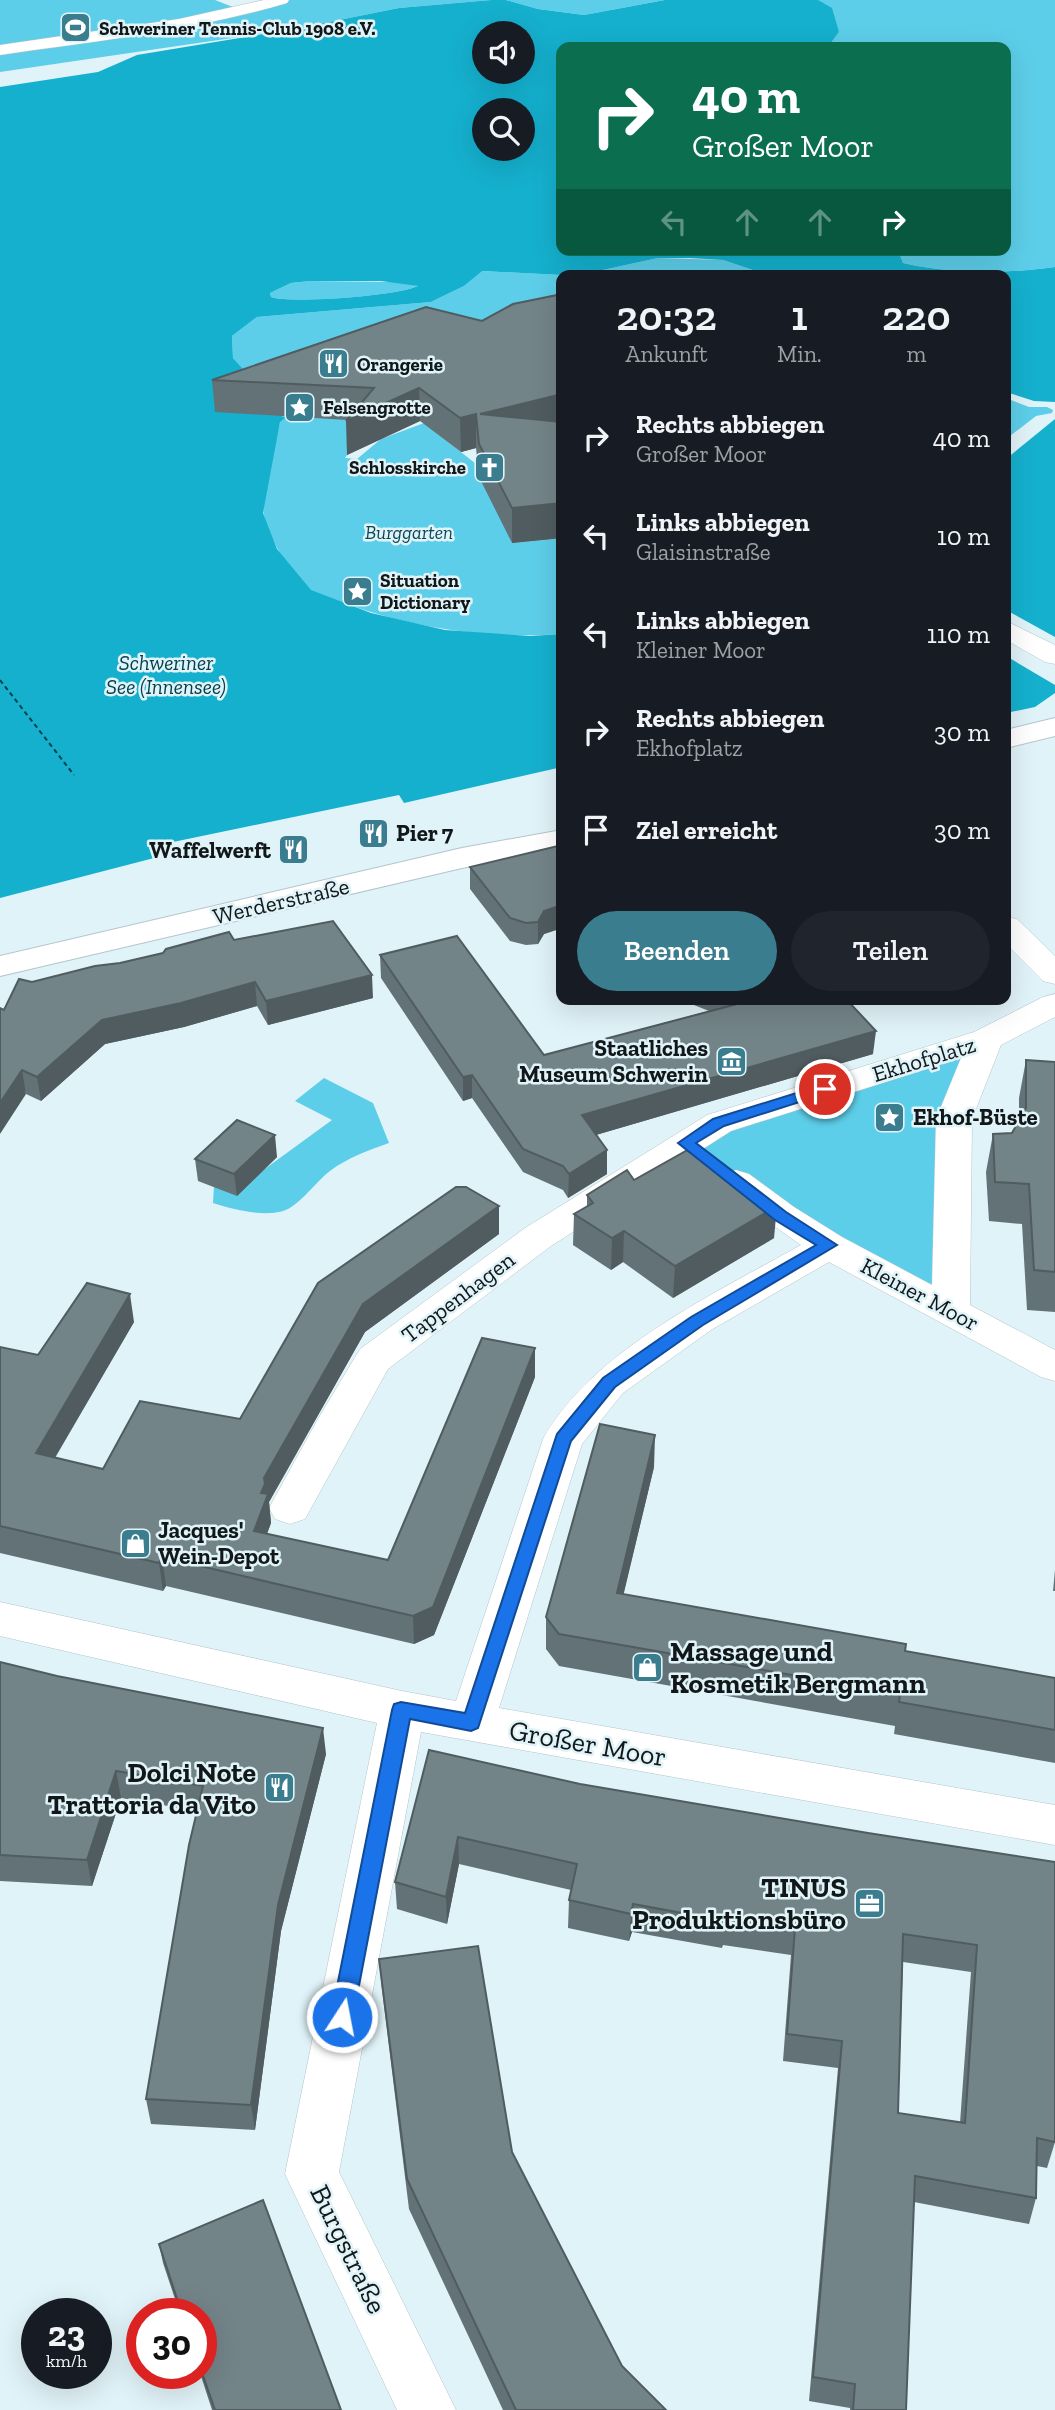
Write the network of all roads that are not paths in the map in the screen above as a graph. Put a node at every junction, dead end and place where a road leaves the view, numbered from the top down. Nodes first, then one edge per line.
1 (281, 0) edge
2 (0, 50) edge
3 (1011, 632) edge
4 (1055, 656) edge
5 (1055, 727) edge
6 (1011, 738) edge
7 (556, 840) edge
8 (1018, 951) edge
9 (0, 966) edge
10 (1055, 974) edge
11 (1055, 1004) edge
12 (986, 1039) junction
13 (686, 1143) junction
14 (829, 1245) junction
15 (951, 1310) junction
16 (1055, 1367) edge
17 (290, 1508) dead end
18 (0, 1619) edge
19 (401, 1710) junction
20 (471, 1723) junction
21 (1055, 1825) edge
22 (427, 2410) edge

1 - 2 street
3 - 4 street
5 - 6 street
7 - 9 street, Werderstraße
8 - 10 street
11 - 12 street
12 - 13 street, Ekhofplatz
12 - 15 street, Ekhofplatz
13 - 14 street, Kleiner Moor
13 - 17 street, Tappenhagen
14 - 15 street, Kleiner Moor
14 - 20 street
15 - 16 street, Kleiner Moor
18 - 19 street, Großer Moor
19 - 20 street, Großer Moor
19 - 22 street, Burgstraße
20 - 21 street, Großer Moor

